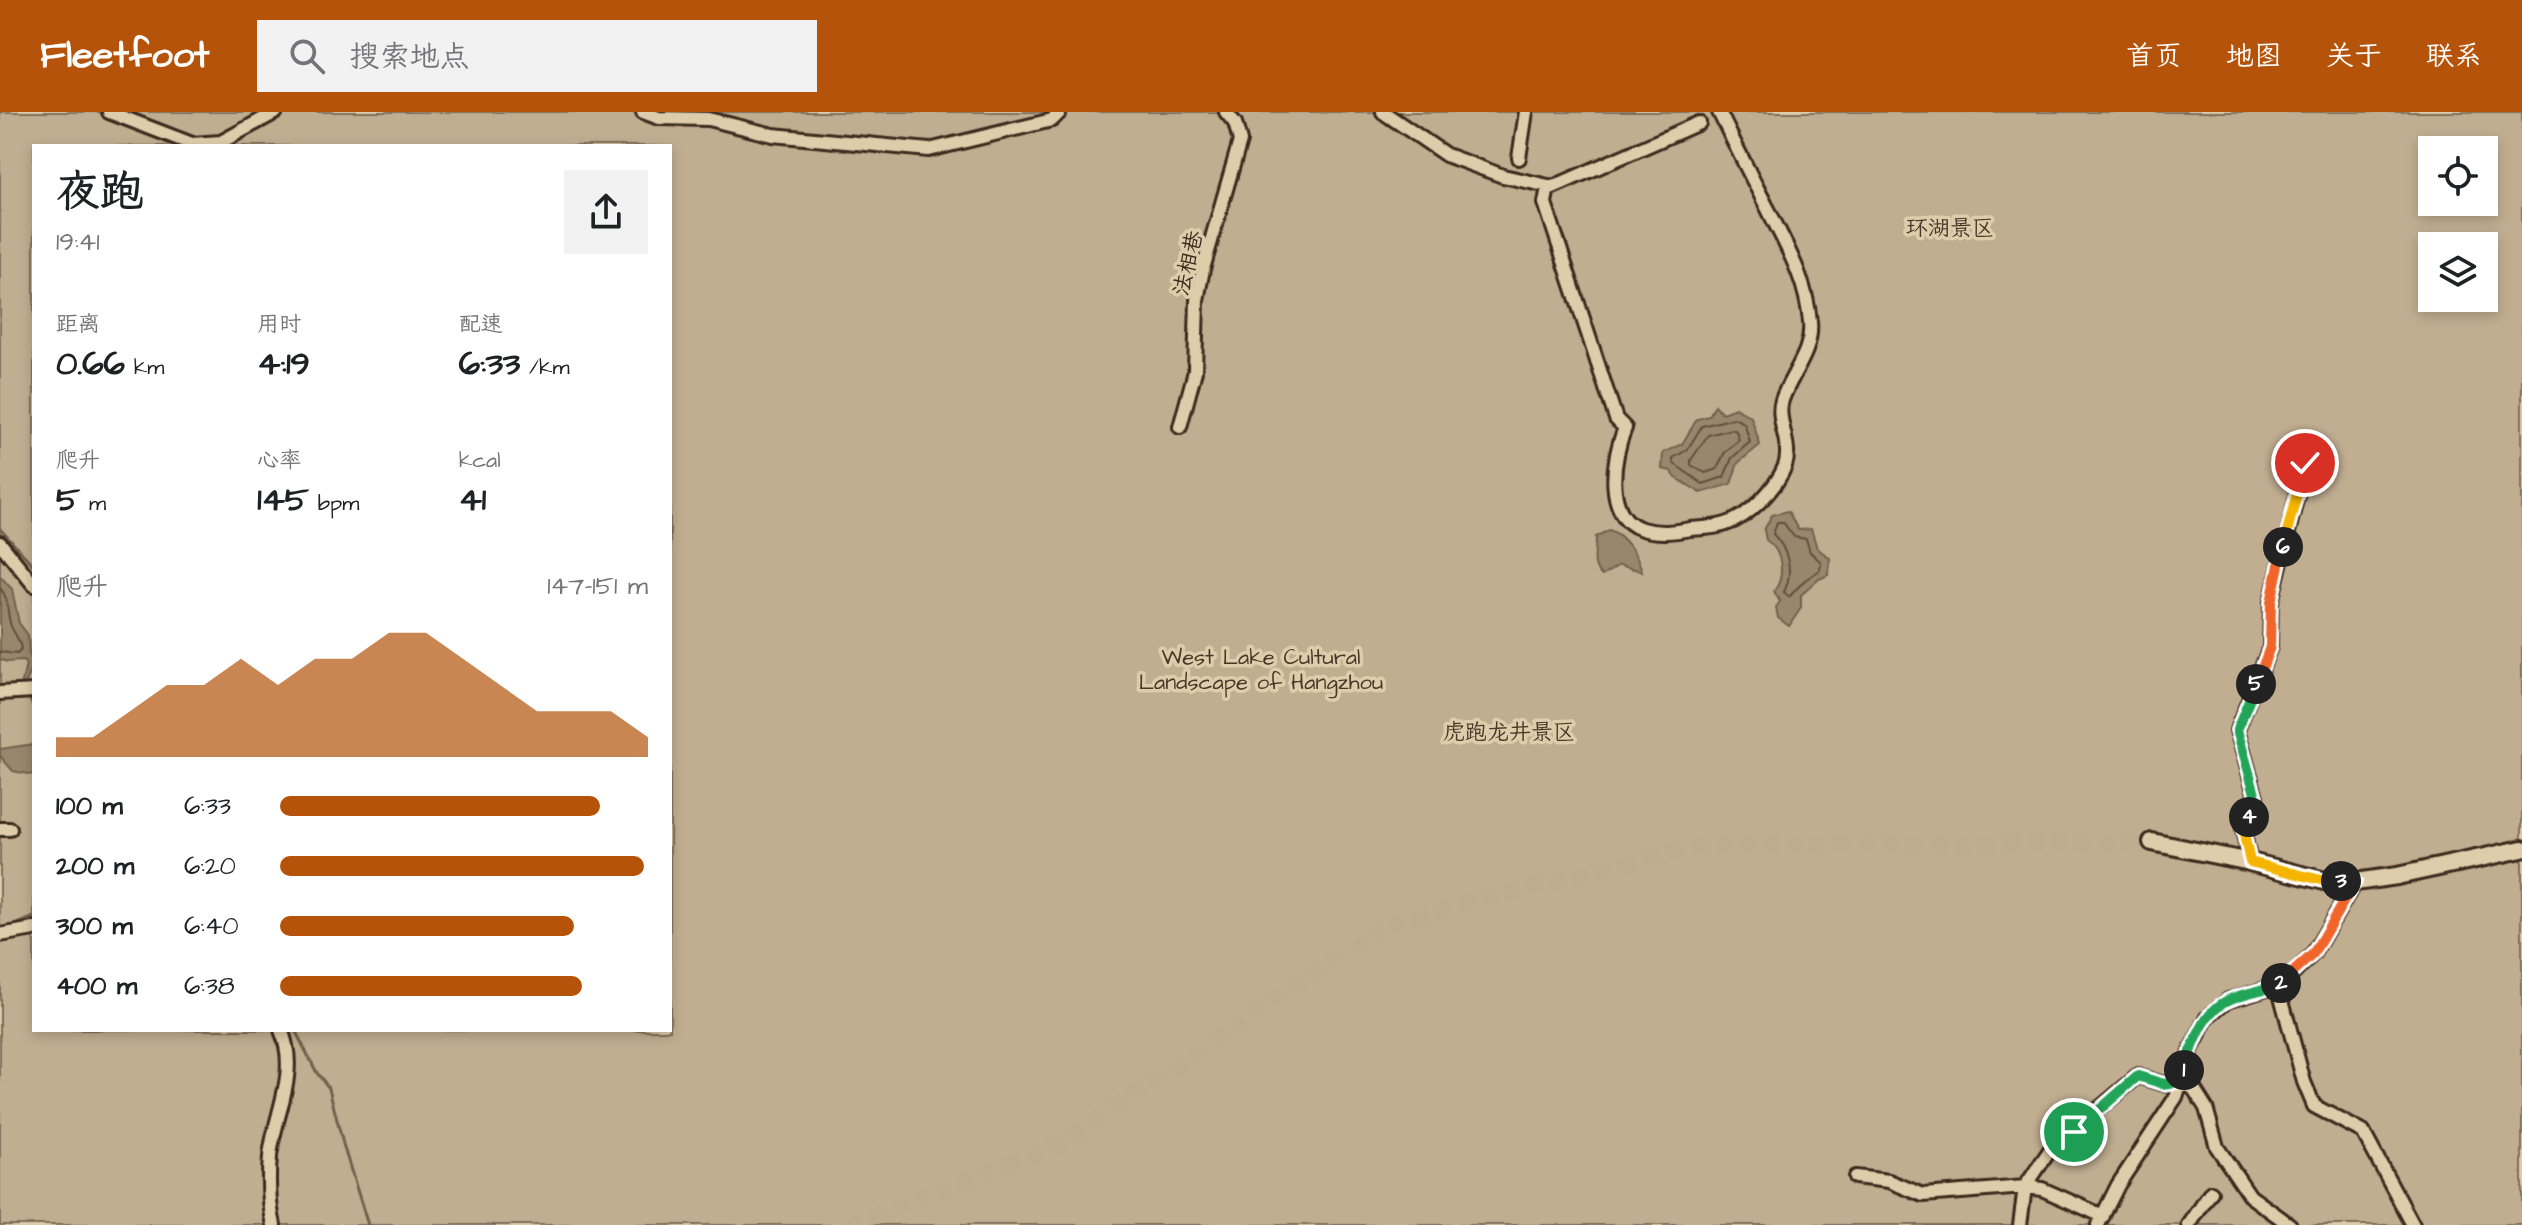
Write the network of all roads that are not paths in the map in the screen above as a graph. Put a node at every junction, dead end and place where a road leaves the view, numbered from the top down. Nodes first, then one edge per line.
1 (109, 112) edge
2 (276, 112) edge
3 (643, 112) edge
4 (1060, 112) edge
5 (1383, 112) edge
6 (1526, 112) edge
7 (1719, 112) edge
8 (1230, 113) edge
9 (1699, 123) dead end
10 (214, 144) edge
11 (1519, 158) dead end
12 (1548, 187) junction
13 (1180, 427) dead end
14 (2319, 459) dead end
15 (0, 543) edge
16 (32, 583) edge
17 (32, 691) edge
18 (0, 693) edge
19 (2152, 842) tunnel mouth
20 (2522, 849) edge
21 (2250, 862) junction
22 (2355, 882) junction
23 (32, 929) edge
24 (0, 935) edge
25 (2278, 985) junction
26 (282, 1032) edge
27 (2181, 1081) junction
28 (1855, 1177) dead end
29 (2025, 1187) junction
30 (2211, 1192) dead end
31 (2101, 1221) edge
32 (274, 1225) edge
33 (2020, 1225) edge
34 (2189, 1225) edge
35 (2290, 1225) edge
36 (2413, 1225) edge

1 - 10 street
2 - 10 street
3 - 4 street
5 - 12 street
6 - 11 street
7 - 12 street
8 - 13 street, 法相巷
9 - 12 street
14 - 21 street
15 - 16 street
17 - 18 street
19 - 21 main road
20 - 22 main road
21 - 22 main road
22 - 25 street
23 - 24 street
25 - 27 street
25 - 36 street
26 - 32 street
27 - 29 street
27 - 31 street
27 - 35 street
28 - 29 street
29 - 31 street
29 - 33 street
30 - 34 street

